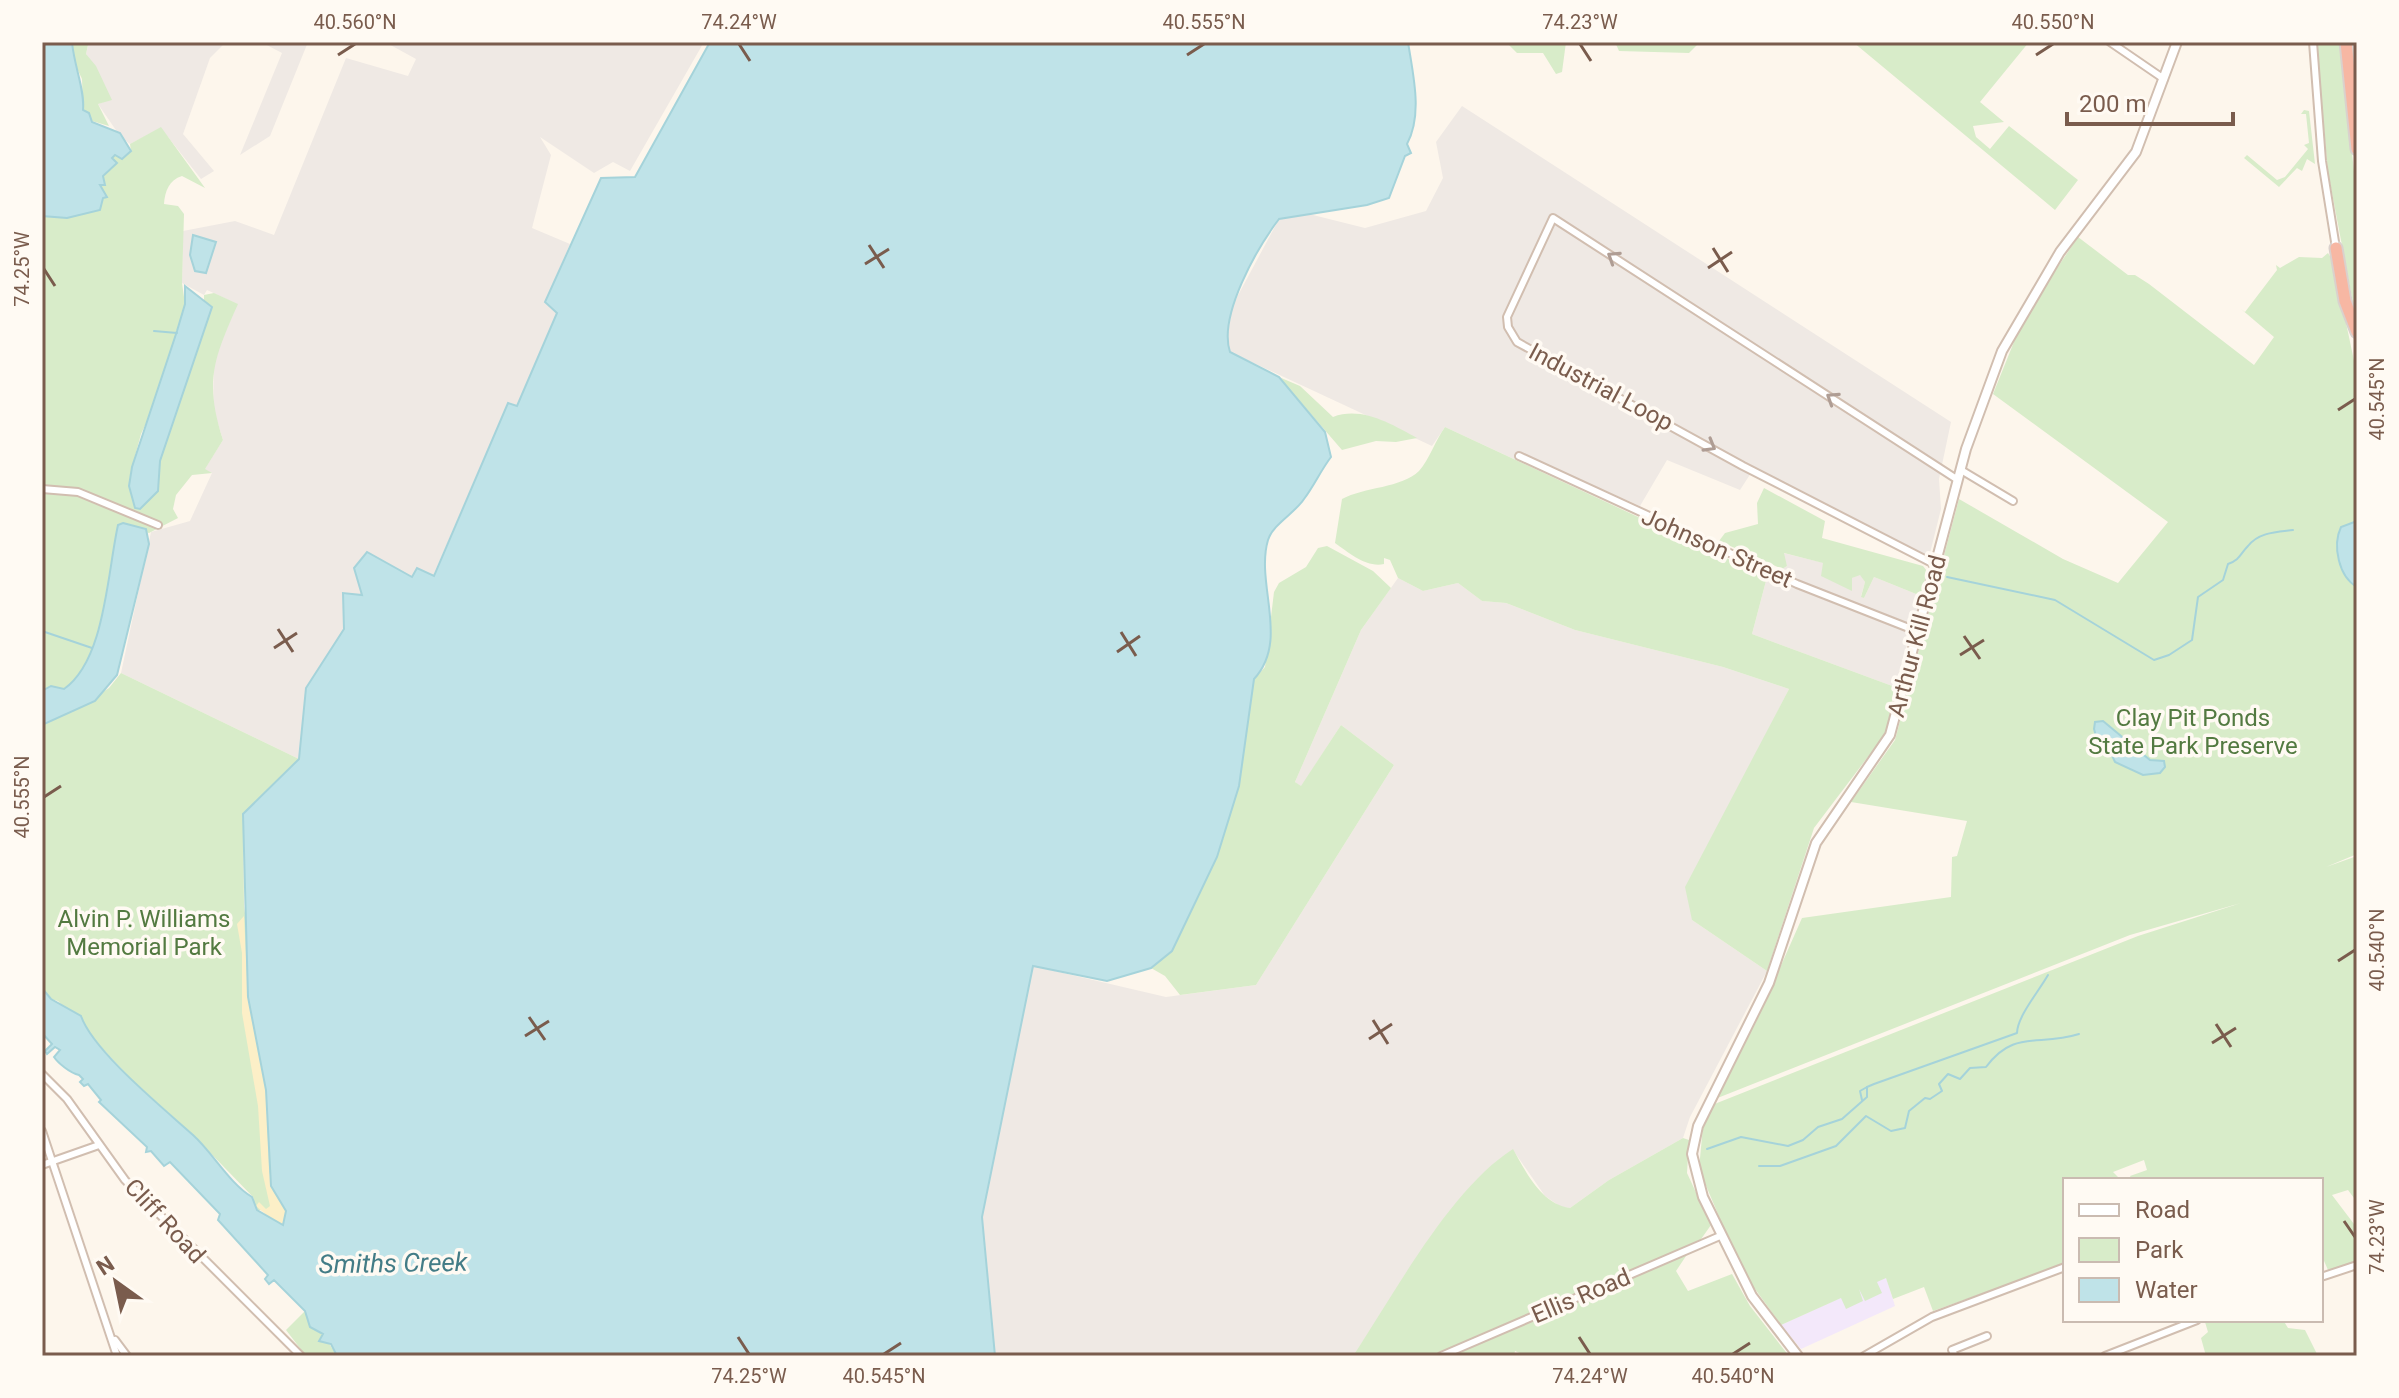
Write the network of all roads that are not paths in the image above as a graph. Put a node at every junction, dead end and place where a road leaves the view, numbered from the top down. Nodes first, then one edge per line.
1 (2110, 42) edge
2 (2177, 42) edge
3 (2313, 42) edge
4 (2346, 42) edge
5 (2164, 79) junction
6 (2357, 149) edge
7 (2336, 248) joint
8 (2357, 332) edge
9 (1519, 456) dead end
10 (1961, 470) junction
11 (1958, 480) junction
12 (42, 489) edge
13 (2013, 501) dead end
14 (158, 525) dead end
15 (1936, 565) junction
16 (1919, 632) junction
17 (42, 1074) edge
18 (42, 1131) edge
19 (99, 1145) junction
20 (52, 1161) junction
21 (42, 1165) edge
22 (1720, 1236) junction
23 (2357, 1265) edge
24 (2063, 1268) edge
25 (2323, 1276) edge
26 (2181, 1323) edge
27 (109, 1329) junction
28 (1987, 1336) dead end
29 (1953, 1353) edge
30 (117, 1356) edge
31 (127, 1356) edge
32 (301, 1356) edge
33 (1441, 1356) edge
34 (1798, 1356) edge
35 (1864, 1356) edge
36 (2105, 1356) edge

1 - 5 street
2 - 5 street, Arthur Kill Road
3 - 7 street
4 - 6 highway
5 - 10 street, Arthur Kill Road
7 - 8 highway
9 - 16 street, Johnson Street
10 - 11 street, Arthur Kill Road
10 - 13 street
11 - 15 street, Arthur Kill Road
11 -> 15 street, Industrial Loop
12 - 14 street
15 - 16 street, Arthur Kill Road
16 - 22 street, Arthur Kill Road
17 - 19 street, Cliff Road
18 - 20 street
19 - 20 street
19 - 32 street, Cliff Road
20 - 21 street
20 - 27 street
22 - 33 street, Ellis Road
22 - 34 street, Arthur Kill Road
23 - 25 street
24 - 35 street
26 - 36 street
27 - 30 street
27 - 31 street
28 - 29 street

